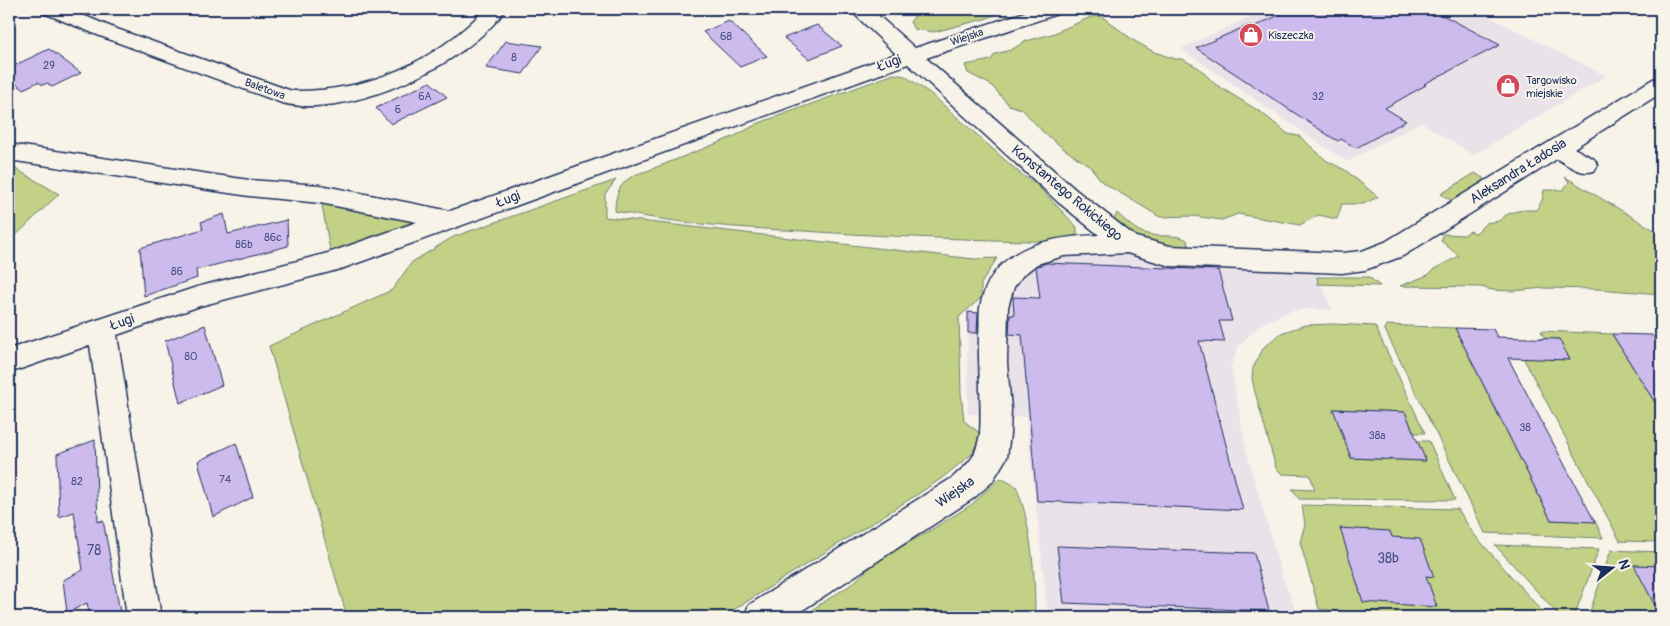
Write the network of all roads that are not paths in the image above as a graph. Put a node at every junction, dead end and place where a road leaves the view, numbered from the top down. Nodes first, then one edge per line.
1 (51, 9) edge
2 (496, 9) edge
3 (859, 9) edge
4 (1053, 9) edge
5 (910, 56) junction
6 (1655, 88) edge
7 (1556, 148) junction
8 (9, 152) edge
9 (1586, 165) dead end
10 (452, 220) junction
11 (1127, 244) junction
12 (1375, 257) joint
13 (102, 330) junction
14 (9, 361) edge
15 (144, 617) edge
16 (761, 617) edge

1 - 2 street, Baletowa
3 - 5 street, Konstantego Rokickiego
4 - 5 street, Wiejska
5 - 10 street, Ługi
5 - 11 street, Konstantego Rokickiego
6 - 7 street, Aleksandra Ładosia
7 - 9 street
7 - 12 street, Aleksandra Ładosia
8 - 10 street
10 - 13 street, Ługi
11 - 12 street, Konstantego Rokickiego
11 - 16 street, Wiejska
13 - 14 street, Ługi
13 - 15 street, Ługi

